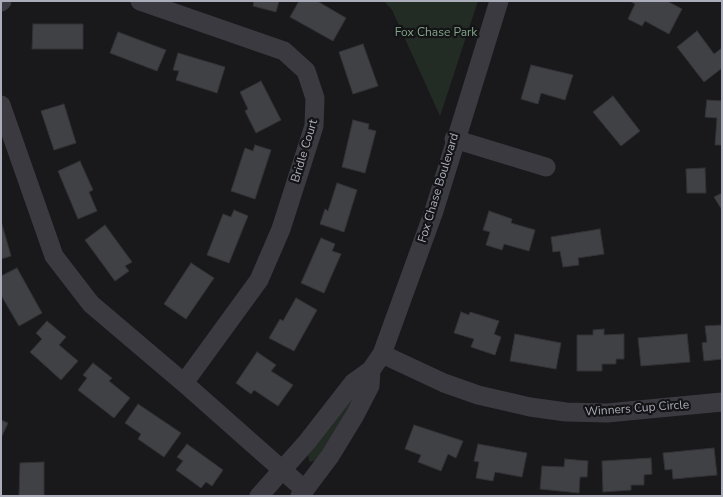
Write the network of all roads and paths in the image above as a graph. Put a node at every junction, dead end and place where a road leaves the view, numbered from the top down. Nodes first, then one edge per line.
1 (140, 1) edge
2 (498, 1) edge
3 (1, 106) edge
4 (454, 139) junction
5 (546, 167) dead end
6 (382, 354) junction
7 (371, 370) junction
8 (184, 383) junction
9 (722, 402) edge
10 (281, 470) junction
11 (303, 493) edge
12 (259, 496) edge

1 - 8 street, Bridle Court
2 - 4 street, Fox Chase Boulevard
3 - 8 street
4 - 5 street
4 - 6 street, Fox Chase Boulevard
6 - 7 street, Fox Chase Boulevard
6 - 9 street, Winners Cup Circle
7 - 10 street, Fox Chase Boulevard
7 - 11 street, Fox Chase Boulevard
8 - 10 street
10 - 11 street
10 - 12 street, Fox Chase Boulevard

